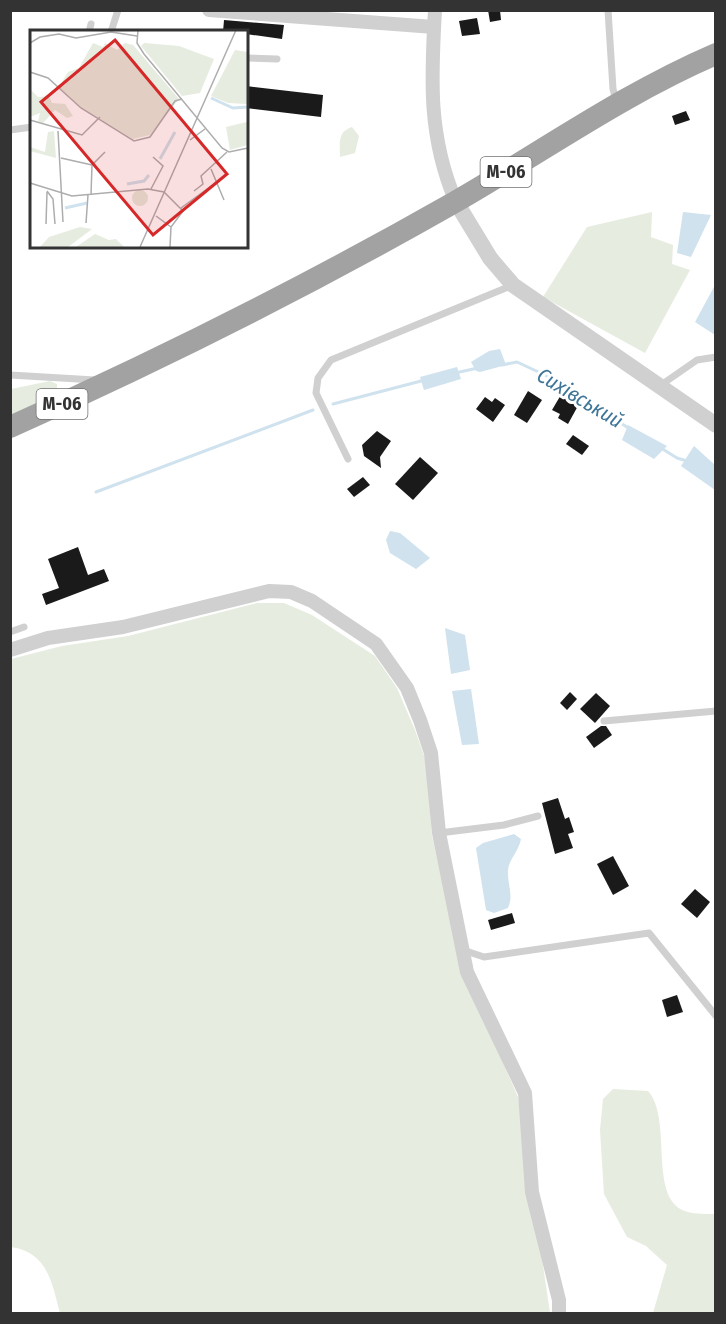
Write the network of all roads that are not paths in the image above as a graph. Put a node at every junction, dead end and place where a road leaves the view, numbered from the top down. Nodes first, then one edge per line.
1 (118, 10) edge
2 (209, 10) edge
3 (435, 10) edge
4 (608, 10) edge
5 (434, 27) junction
6 (112, 30) edge
7 (716, 54) edge
8 (248, 58) edge
9 (277, 59) dead end
10 (617, 104) junction
11 (30, 127) edge
12 (10, 130) edge
13 (456, 201) junction
14 (513, 285) junction
15 (716, 357) edge
16 (10, 375) edge
17 (112, 381) junction
18 (659, 387) junction
19 (716, 425) edge
20 (10, 427) edge
21 (348, 459) dead end
22 (24, 627) dead end
23 (10, 632) edge
24 (10, 650) edge
25 (716, 711) edge
26 (604, 721) dead end
27 (538, 816) dead end
28 (439, 833) junction
29 (463, 950) junction
30 (716, 1016) edge
31 (559, 1314) edge

1 - 6 lane
2 - 5 street
3 - 5 street
4 - 10 lane
5 - 13 street
7 - 10 highway, М-06
8 - 9 lane
10 - 13 highway, М-06
11 - 12 lane
13 - 14 street
13 - 17 highway, М-06
14 - 18 street
14 - 21 lane
15 - 18 lane
16 - 17 lane
17 - 20 highway, М-06
18 - 19 street
22 - 23 lane
24 - 28 street
25 - 26 lane
27 - 28 lane
28 - 29 street
29 - 30 lane
29 - 31 street

